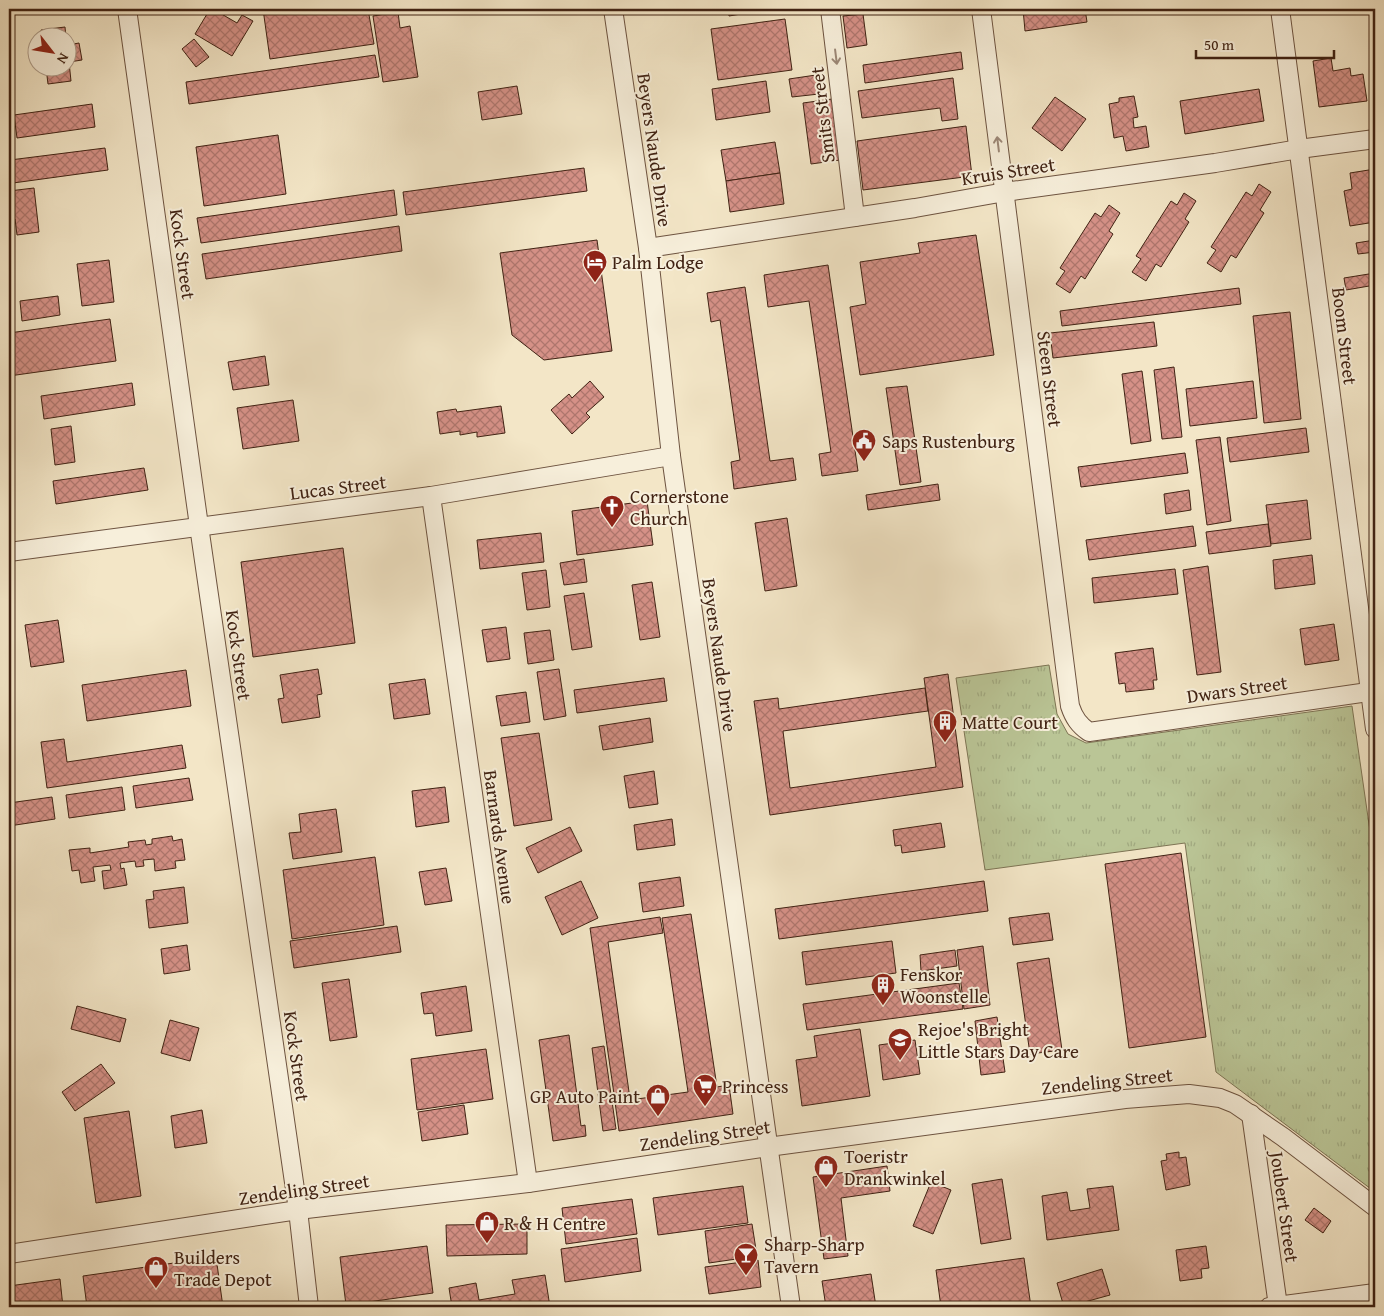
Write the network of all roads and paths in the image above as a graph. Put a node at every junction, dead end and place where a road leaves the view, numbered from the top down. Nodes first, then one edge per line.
1 (127, 9) edge
2 (613, 9) edge
3 (830, 9) edge
4 (980, 9) edge
5 (1280, 9) edge
6 (1375, 139) edge
7 (1299, 149) junction
8 (1005, 192) junction
9 (855, 217) junction
10 (648, 248) junction
11 (671, 456) junction
12 (431, 496) junction
13 (199, 526) junction
14 (9, 552) edge
15 (1373, 691) edge
16 (1375, 729) edge
17 (1104, 730) joint
18 (1250, 1114) junction
19 (768, 1147) junction
20 (528, 1182) junction
21 (1375, 1207) edge
22 (298, 1210) junction
23 (9, 1254) edge
24 (1375, 1293) edge
25 (309, 1307) edge
26 (792, 1307) edge
27 (1273, 1307) edge

1 - 13 street, Kock Street
2 - 10 street, Beyers Naude Drive
3 -> 9 street, Smits Street
8 -> 4 street, Steen Street
5 - 7 street, Boom Street
6 - 7 street, Kruis Street
7 - 8 street, Kruis Street
7 - 15 street, Boom Street
8 - 9 street, Kruis Street
8 - 17 street, Steen Street
9 - 10 street, Kruis Street
10 - 11 street, Beyers Naude Drive
11 - 12 street, Lucas Street
11 - 19 street, Beyers Naude Drive
12 - 13 street, Lucas Street
12 - 20 street, Barnards Avenue
13 - 14 street, Lucas Street
13 - 22 street, Kock Street
15 - 16 street, Boom Street
15 - 17 street, Dwars Street
18 - 19 street, Zendeling Street
18 - 21 street, Zendeling Street
18 - 27 street, Joubert Street
19 - 20 street, Zendeling Street
19 - 26 street, Beyers Naude Drive
20 - 22 street, Zendeling Street
22 - 23 street, Zendeling Street
22 - 25 street, Kock Street
24 - 27 street

